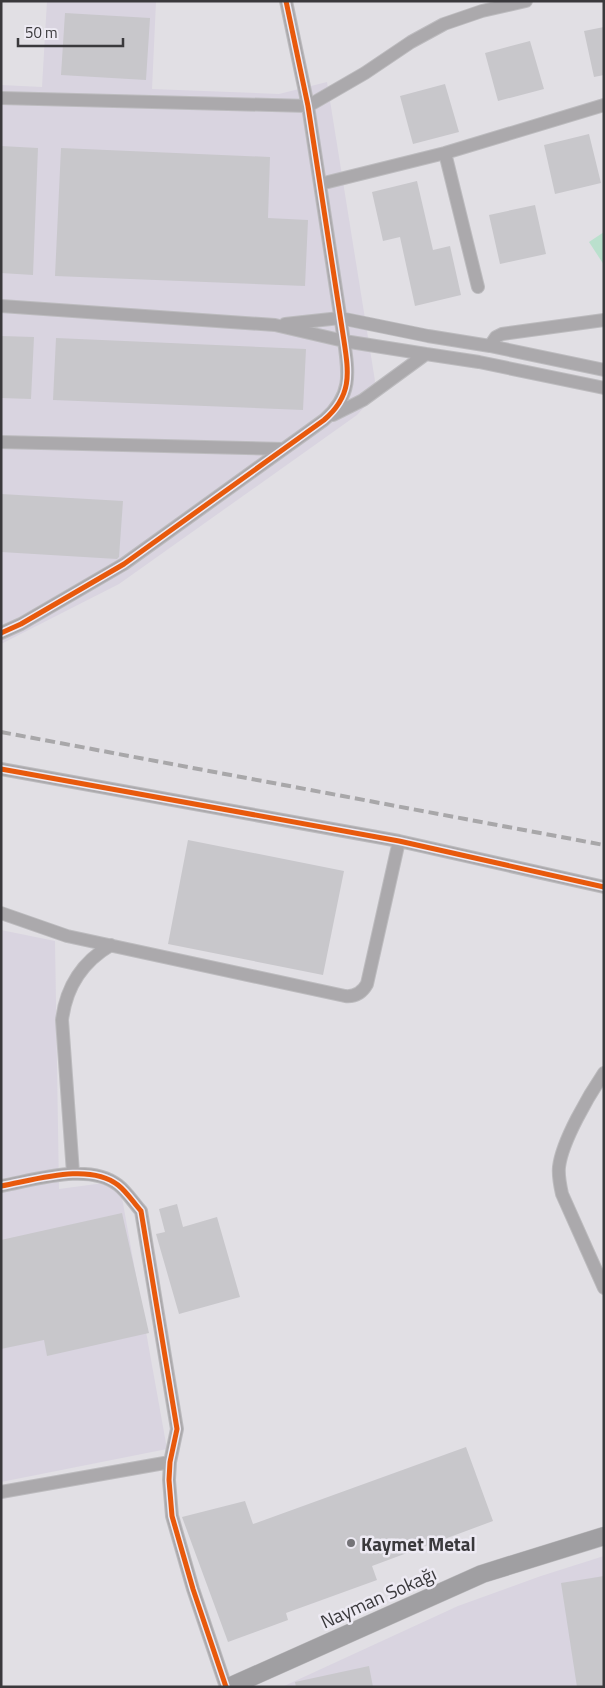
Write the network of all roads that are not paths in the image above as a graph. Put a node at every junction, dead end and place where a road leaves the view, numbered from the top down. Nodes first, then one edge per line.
1 (286, 1) edge
2 (526, 1) edge
3 (1, 98) edge
4 (604, 105) edge
5 (308, 106) junction
6 (445, 153) junction
7 (320, 184) junction
8 (478, 287) dead end
9 (1, 306) edge
10 (340, 318) junction
11 (604, 320) edge
12 (275, 325) junction
13 (344, 341) junction
14 (490, 346) junction
15 (426, 354) junction
16 (604, 370) edge
17 (604, 388) edge
18 (324, 420) junction
19 (1, 442) edge
20 (284, 449) junction
21 (1, 633) edge
22 (1, 768) edge
23 (398, 841) junction
24 (604, 887) edge
25 (1, 913) edge
26 (111, 945) junction
27 (604, 1073) edge
28 (73, 1174) junction
29 (1, 1186) edge
30 (604, 1288) edge
31 (170, 1462) junction
32 (1, 1492) edge
33 (604, 1536) edge
34 (227, 1687) edge

1 - 5 street
2 - 5 street
3 - 5 street
4 - 6 street
5 - 7 street
6 - 7 street
6 - 8 street
7 - 10 street
9 - 12 street
10 - 12 street
10 - 13 street
10 - 14 street
11 - 14 street
12 - 13 street
13 - 15 street
13 - 18 street
14 - 16 street
15 - 17 street
15 - 18 street
18 - 20 street
19 - 20 street
20 - 21 street
22 - 23 street
23 - 24 street
23 - 26 street
25 - 26 street
26 - 28 street
27 - 30 street
28 - 29 street
28 - 31 street
31 - 32 street
31 - 34 street
33 - 34 street, Nayman Sokağı

